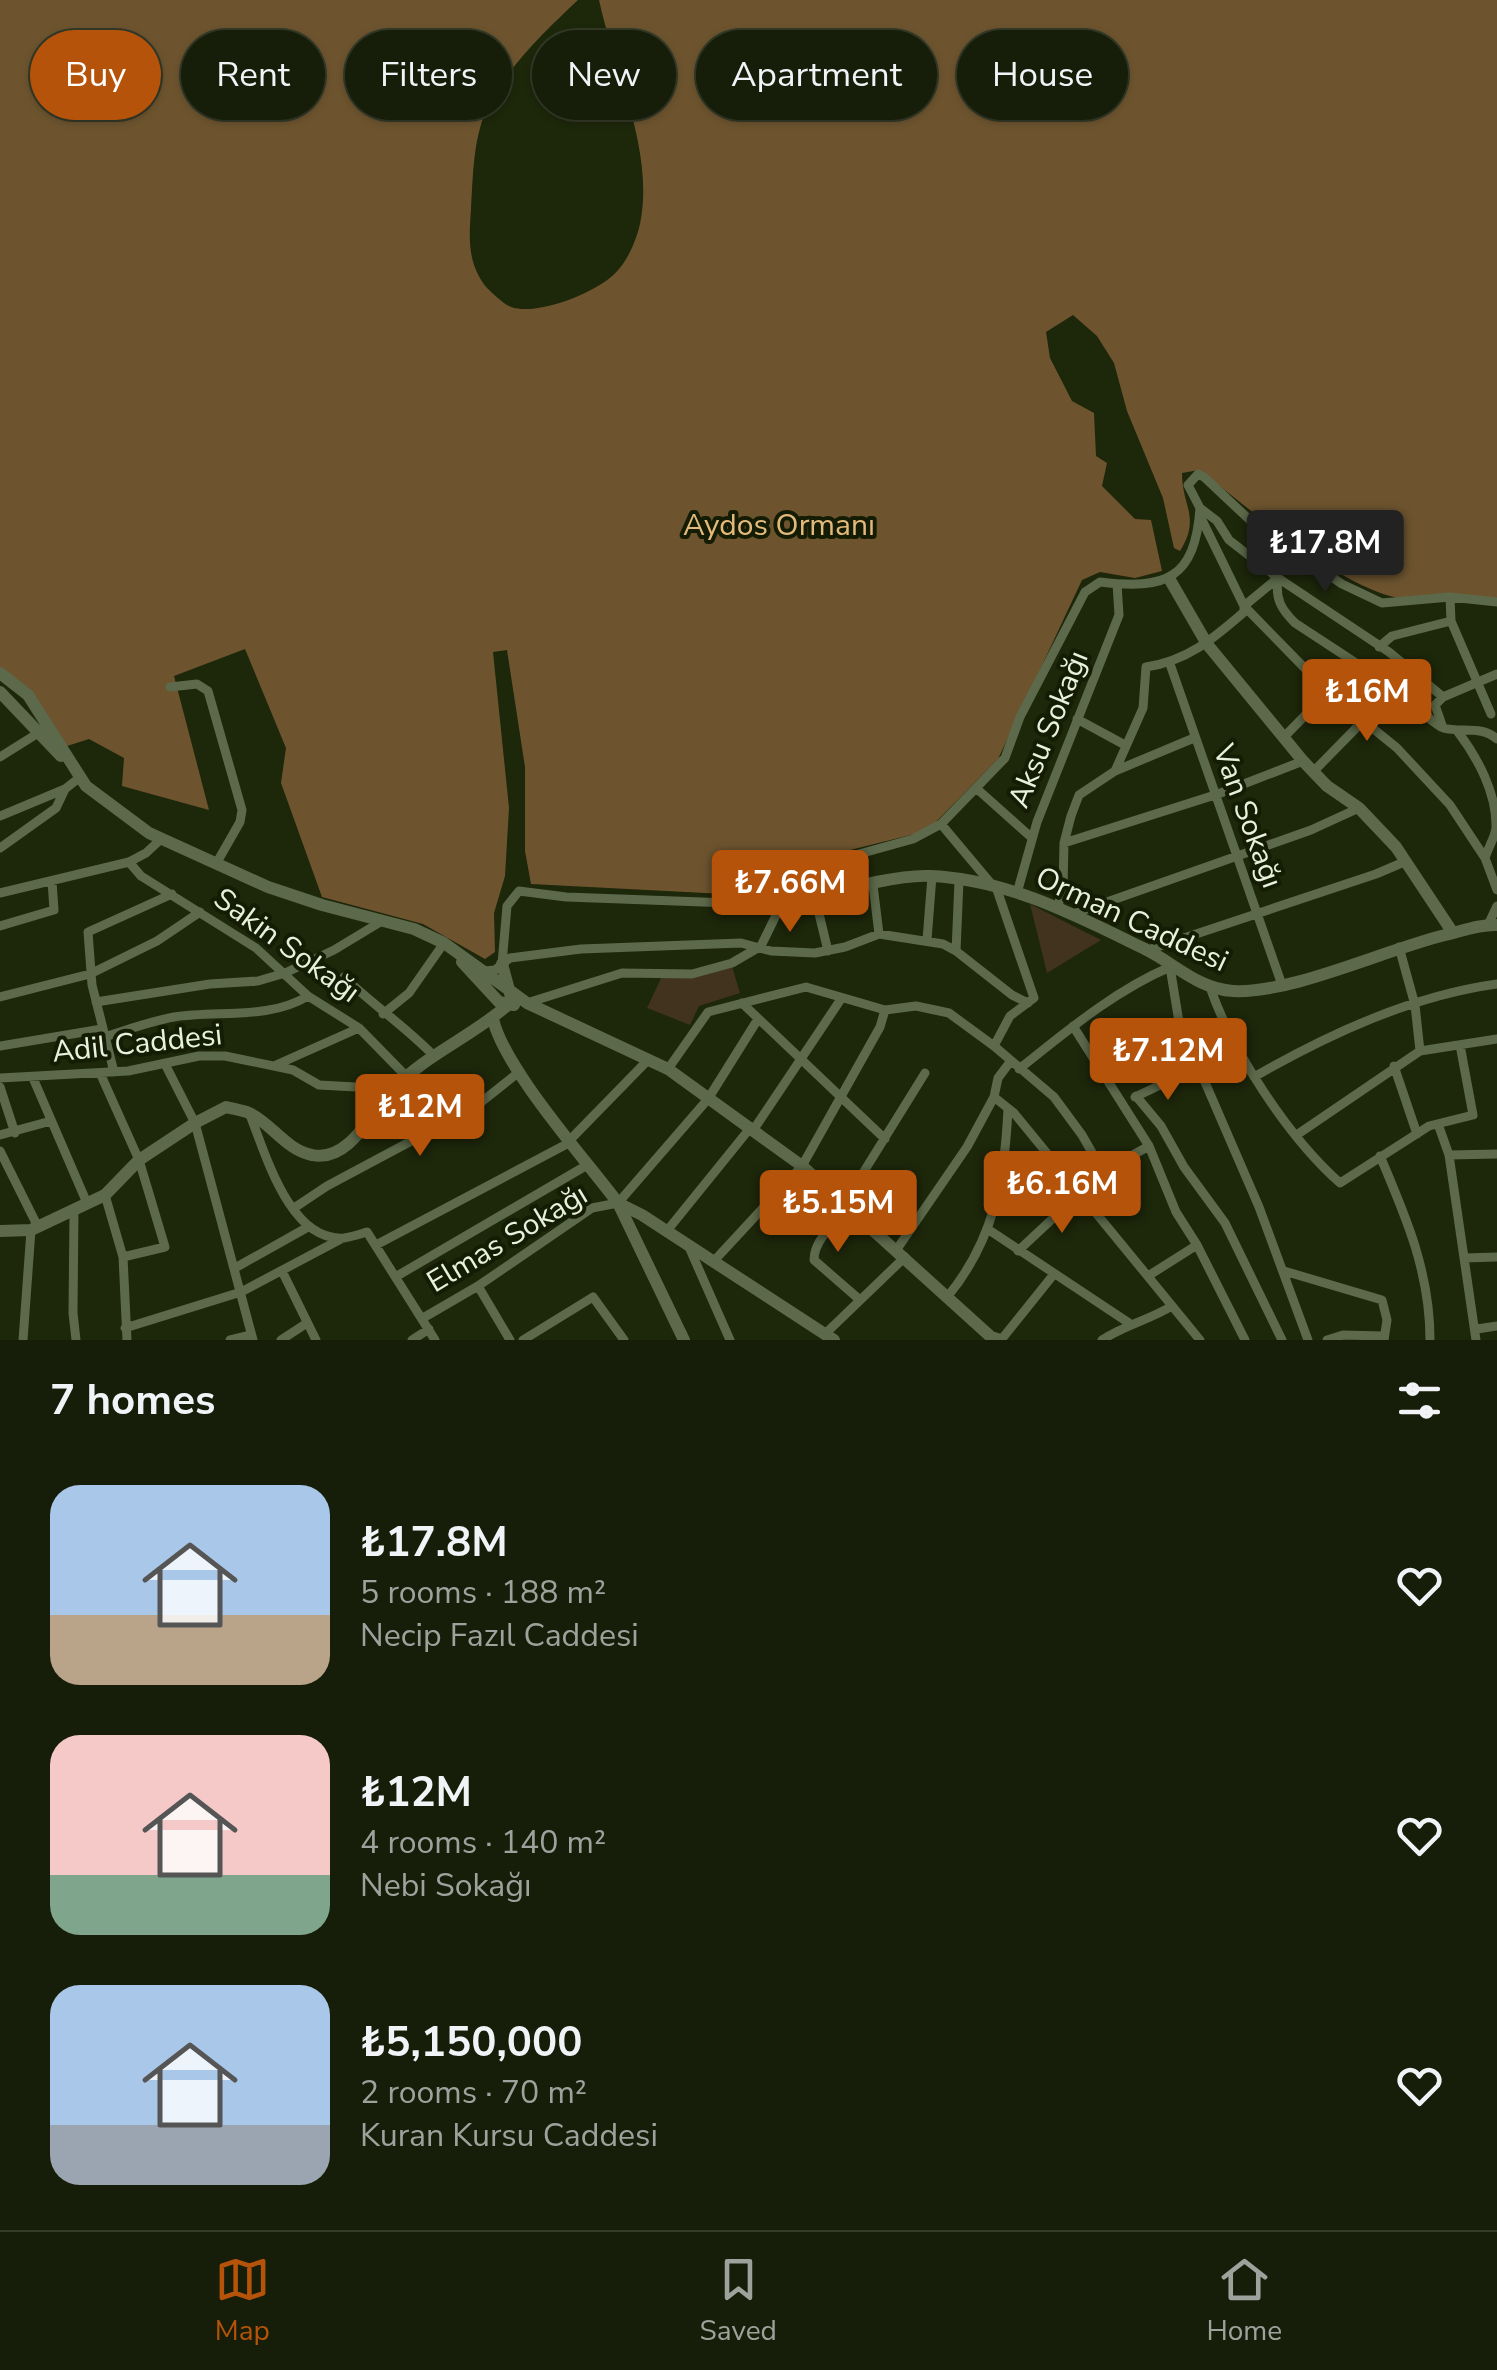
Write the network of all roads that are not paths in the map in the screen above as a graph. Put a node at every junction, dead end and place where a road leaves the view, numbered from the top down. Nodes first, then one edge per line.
1 (1200, 512) junction
2 (1278, 578) junction
3 (1170, 580) junction
4 (1117, 584) junction
5 (1450, 597) junction
6 (1497, 602) edge
7 (1244, 606) junction
8 (1451, 621) junction
9 (1207, 644) junction
10 (1379, 647) junction
11 (1170, 664) junction
12 (0, 673) edge
13 (1497, 674) edge
14 (1479, 680) junction
15 (170, 687) dead end
16 (0, 692) edge
17 (1328, 692) junction
18 (1398, 692) junction
19 (1443, 697) junction
20 (1494, 713) edge
21 (1078, 719) junction
22 (1364, 720) junction
23 (1443, 728) junction
24 (43, 729) junction
25 (1472, 729) junction
26 (1458, 732) junction
27 (1194, 738) junction
28 (1283, 738) junction
29 (1497, 739) edge
30 (1124, 745) junction
31 (0, 757) edge
32 (1308, 766) junction
33 (1115, 770) junction
34 (80, 778) junction
35 (65, 788) junction
36 (976, 788) junction
37 (1218, 794) junction
38 (1359, 808) junction
39 (2, 811) edge
40 (940, 824) junction
41 (1032, 838) junction
42 (160, 840) junction
43 (1064, 843) junction
44 (0, 848) edge
45 (1239, 856) junction
46 (1485, 858) junction
47 (129, 862) junction
48 (1404, 862) junction
49 (216, 864) junction
50 (932, 876) junction
51 (960, 880) junction
52 (52, 881) junction
53 (873, 885) junction
54 (994, 886) junction
55 (1497, 890) edge
56 (1018, 892) junction
57 (0, 893) edge
58 (172, 894) junction
59 (815, 898) junction
60 (750, 904) junction
61 (781, 905) junction
62 (1497, 906) edge
63 (200, 912) junction
64 (1064, 912) junction
65 (1257, 914) junction
66 (384, 920) junction
67 (1492, 925) edge
68 (0, 926) edge
69 (1453, 933) junction
70 (879, 934) junction
71 (927, 940) junction
72 (444, 943) junction
73 (761, 946) junction
74 (1399, 947) junction
75 (1148, 950) junction
76 (828, 951) junction
77 (956, 951) junction
78 (502, 964) junction
79 (1170, 966) junction
80 (484, 970) junction
81 (285, 973) junction
82 (90, 974) junction
83 (344, 977) dead end
84 (1497, 984) edge
85 (1282, 985) junction
86 (505, 986) junction
87 (1210, 987) junction
88 (0, 996) edge
89 (308, 996) junction
90 (841, 999) junction
91 (1031, 1000) junction
92 (96, 1002) junction
93 (527, 1002) junction
94 (504, 1003) junction
95 (742, 1003) junction
96 (1414, 1005) junction
97 (884, 1010) junction
98 (383, 1014) junction
99 (492, 1018) junction
100 (758, 1018) junction
101 (1178, 1022) junction
102 (1073, 1026) junction
103 (359, 1028) junction
104 (103, 1033) junction
105 (1497, 1040) edge
106 (1460, 1045) junction
107 (0, 1046) edge
108 (994, 1046) junction
109 (1420, 1051) junction
110 (434, 1056) junction
111 (803, 1059) junction
112 (647, 1060) junction
113 (165, 1064) junction
114 (276, 1065) junction
115 (1014, 1065) junction
116 (1096, 1066) junction
117 (1394, 1066) junction
118 (1196, 1068) junction
119 (668, 1069) junction
120 (114, 1072) junction
121 (519, 1072) junction
122 (100, 1073) junction
123 (924, 1073) dead end
124 (1254, 1076) junction
125 (0, 1078) edge
126 (33, 1078) junction
127 (408, 1078) junction
128 (0, 1087) edge
129 (393, 1088) junction
130 (840, 1094) junction
131 (1136, 1096) junction
132 (994, 1098) junction
133 (708, 1099) junction
134 (1123, 1102) junction
135 (1008, 1107) junction
136 (249, 1113) junction
137 (51, 1121) junction
138 (196, 1123) junction
139 (1438, 1124) junction
140 (752, 1128) junction
141 (15, 1132) junction
142 (0, 1134) edge
143 (1298, 1134) junction
144 (1417, 1134) junction
145 (570, 1140) junction
146 (886, 1140) junction
147 (1149, 1146) junction
148 (0, 1151) edge
149 (1497, 1154) edge
150 (1380, 1156) junction
151 (1448, 1156) junction
152 (140, 1160) junction
153 (589, 1164) junction
154 (802, 1166) junction
155 (1102, 1170) junction
156 (13, 1175) junction
157 (0, 1178) edge
158 (1078, 1190) junction
159 (105, 1195) junction
160 (87, 1203) junction
161 (618, 1203) junction
162 (848, 1205) junction
163 (294, 1208) junction
164 (74, 1212) junction
165 (308, 1227) junction
166 (34, 1228) junction
167 (989, 1230) junction
168 (0, 1231) edge
169 (666, 1232) junction
170 (341, 1239) junction
171 (376, 1245) junction
172 (1197, 1245) junction
173 (689, 1246) junction
174 (1018, 1250) junction
175 (901, 1253) junction
176 (123, 1256) junction
177 (1497, 1257) edge
178 (1464, 1258) junction
179 (713, 1262) junction
180 (234, 1268) junction
181 (282, 1271) junction
182 (1284, 1271) junction
183 (1054, 1274) junction
184 (397, 1276) junction
185 (1148, 1276) junction
186 (478, 1286) junction
187 (241, 1292) junction
188 (948, 1296) junction
189 (860, 1300) junction
190 (1172, 1306) junction
191 (424, 1318) junction
192 (307, 1323) junction
193 (1129, 1323) junction
194 (1497, 1326) edge
195 (125, 1328) junction
196 (429, 1328) junction
197 (1476, 1334) edge
198 (252, 1337) edge
199 (829, 1337) edge
200 (1384, 1338) edge
201 (23, 1340) edge
202 (76, 1340) edge
203 (126, 1340) edge
204 (230, 1340) edge
205 (280, 1340) edge
206 (316, 1340) edge
207 (412, 1340) edge
208 (435, 1340) edge
209 (510, 1340) edge
210 (523, 1340) edge
211 (624, 1340) edge
212 (684, 1340) edge
213 (730, 1340) edge
214 (1001, 1340) edge
215 (1102, 1340) edge
216 (1200, 1340) edge
217 (1245, 1340) edge
218 (1282, 1340) edge
219 (1308, 1340) edge
220 (1327, 1340) edge
221 (1430, 1340) edge

1 - 2 street
1 - 3 street
1 - 5 street
1 - 7 street
2 - 7 street
2 - 10 street
2 - 18 street
3 - 4 street
3 - 9 street
4 - 21 street, Aksu Sokağı
4 - 36 street
5 - 6 street
5 - 8 street
7 - 9 street
7 - 17 street
8 - 10 street
8 - 14 street
9 - 11 street
9 - 28 street
10 - 19 street
11 - 27 street, Van Sokağı
11 - 30 street
12 - 24 street
13 - 14 street
14 - 19 street
14 - 20 street
15 - 49 street
16 - 24 street
17 - 22 street
17 - 28 street
18 - 22 street
18 - 23 street
19 - 23 street
20 - 25 street
21 - 30 street
21 - 41 street, Aksu Sokağı
22 - 32 street
22 - 46 street
23 - 26 street
24 - 31 street
24 - 34 street
25 - 26 street
25 - 29 street
26 - 46 street
27 - 33 street
27 - 37 street, Van Sokağı
28 - 32 street
30 - 33 street
32 - 37 street
32 - 38 street
33 - 43 street
34 - 35 street
34 - 42 street
35 - 39 street
35 - 44 street
36 - 40 street
36 - 41 street
37 - 43 street
37 - 45 street, Van Sokağı
38 - 45 street
38 - 48 street
40 - 54 street
40 - 60 street
41 - 56 street, Aksu Sokağı
42 - 47 street
42 - 49 street
43 - 64 street
45 - 64 street
45 - 65 street, Van Sokağı
46 - 55 street
47 - 52 street
47 - 58 street, Sakin Sokağı
48 - 65 street
48 - 69 street
49 - 66 street
50 - 51 street, Orman Caddesi
50 - 53 street, Orman Caddesi
50 - 71 street
51 - 54 street, Orman Caddesi
51 - 77 street
52 - 57 street
52 - 68 street
53 - 59 street, Orman Caddesi
53 - 70 street
54 - 56 street, Orman Caddesi
54 - 91 street
56 - 64 street, Orman Caddesi
58 - 63 street, Sakin Sokağı
58 - 82 street
59 - 61 street, Orman Caddesi
59 - 76 street
60 - 61 street, Orman Caddesi
60 - 78 street, Orman Caddesi
61 - 73 street
62 - 67 street
63 - 81 street, Sakin Sokağı
63 - 82 street
64 - 75 street, Orman Caddesi
65 - 75 street
65 - 85 street, Van Sokağı
66 - 72 street
66 - 81 street
67 - 69 street, Orman Caddesi
69 - 74 street, Orman Caddesi
70 - 71 street
70 - 76 street
71 - 77 street
72 - 80 street
72 - 94 street
72 - 98 street
73 - 76 street
73 - 78 street
73 - 93 street
74 - 85 street, Orman Caddesi
74 - 96 street
75 - 79 street, Orman Caddesi
77 - 91 street
78 - 80 street
78 - 86 street
79 - 87 street, Orman Caddesi
79 - 101 street
79 - 102 street
80 - 86 street
81 - 89 street, Sakin Sokağı
81 - 92 street
82 - 88 street
82 - 92 street
83 - 98 street
84 - 96 street
85 - 87 street, Orman Caddesi
86 - 93 street
86 - 94 street
87 - 124 street
89 - 103 street, Sakin Sokağı
89 - 104 street
90 - 95 street
90 - 97 street
90 - 111 street
91 - 108 street
92 - 104 street
93 - 94 street
93 - 112 street
94 - 99 street
95 - 100 street
95 - 119 street
96 - 109 street
96 - 124 street
97 - 108 street
97 - 130 street
98 - 110 street
99 - 110 street
99 - 121 street
100 - 111 street
100 - 133 street
101 - 116 street
101 - 118 street
102 - 115 street
102 - 116 street
103 - 114 street
103 - 127 street, Sakin Sokağı
104 - 107 street
104 - 120 street
105 - 106 street
106 - 109 street
106 - 139 street
108 - 115 street
109 - 117 street
110 - 127 street
111 - 130 street
111 - 140 street
112 - 119 street
112 - 145 street
113 - 114 street, Adil Caddesi
113 - 120 street, Adil Caddesi
113 - 138 street
114 - 129 street, Adil Caddesi
115 - 132 street
115 - 155 street
116 - 134 street
117 - 143 street
117 - 144 street
118 - 131 street
118 - 182 street
119 - 133 street
120 - 122 street, Adil Caddesi
121 - 145 street
121 - 163 street
122 - 126 street, Adil Caddesi
122 - 152 street
123 - 146 street
124 - 143 street
125 - 126 street, Adil Caddesi
126 - 137 street
127 - 129 street
128 - 141 street
129 - 136 street
130 - 146 street
130 - 154 street
131 - 134 street
131 - 218 street
132 - 135 street
132 - 175 street
133 - 140 street
133 - 161 street
134 - 147 street
135 - 158 street
135 - 167 street
136 - 138 street
136 - 163 street
137 - 141 street
137 - 160 street
138 - 152 street
138 - 180 street
139 - 144 street
139 - 151 street
140 - 154 street
140 - 169 street
141 - 142 street
143 - 150 street
144 - 150 street
145 - 153 street
145 - 171 street
146 - 162 street
147 - 155 street
147 - 172 street
148 - 156 street
149 - 151 street
150 - 221 street
151 - 178 street
152 - 159 street
152 - 176 street
153 - 161 street
153 - 184 street
154 - 162 street
154 - 179 street
155 - 158 street
156 - 157 street
156 - 166 street
158 - 174 street
158 - 185 street
159 - 160 street
159 - 176 street
160 - 164 street
161 - 169 street
161 - 186 street, Elmas Sokağı
161 - 212 street
162 - 175 street
162 - 189 street
163 - 165 street
164 - 166 street
164 - 202 street
165 - 170 street
165 - 180 street
166 - 168 street
166 - 201 street
167 - 174 street
167 - 188 street
169 - 173 street
170 - 171 street
170 - 181 street
171 - 184 street
172 - 185 street
172 - 217 street
173 - 179 street
173 - 213 street
174 - 183 street
175 - 188 street
175 - 189 street
176 - 195 street
177 - 178 street
178 - 197 street
179 - 199 street
180 - 187 street
181 - 187 street
181 - 192 street
182 - 200 street
182 - 219 street
183 - 193 street
183 - 214 street
184 - 191 street
185 - 190 street
186 - 191 street, Elmas Sokağı
186 - 209 street
187 - 195 street
187 - 198 street
188 - 214 street
189 - 199 street
190 - 193 street
190 - 216 street
191 - 196 street
192 - 205 street
192 - 206 street
193 - 215 street
194 - 197 street
195 - 203 street
196 - 207 street
196 - 208 street
198 - 204 street
200 - 220 street
210 - 211 street

